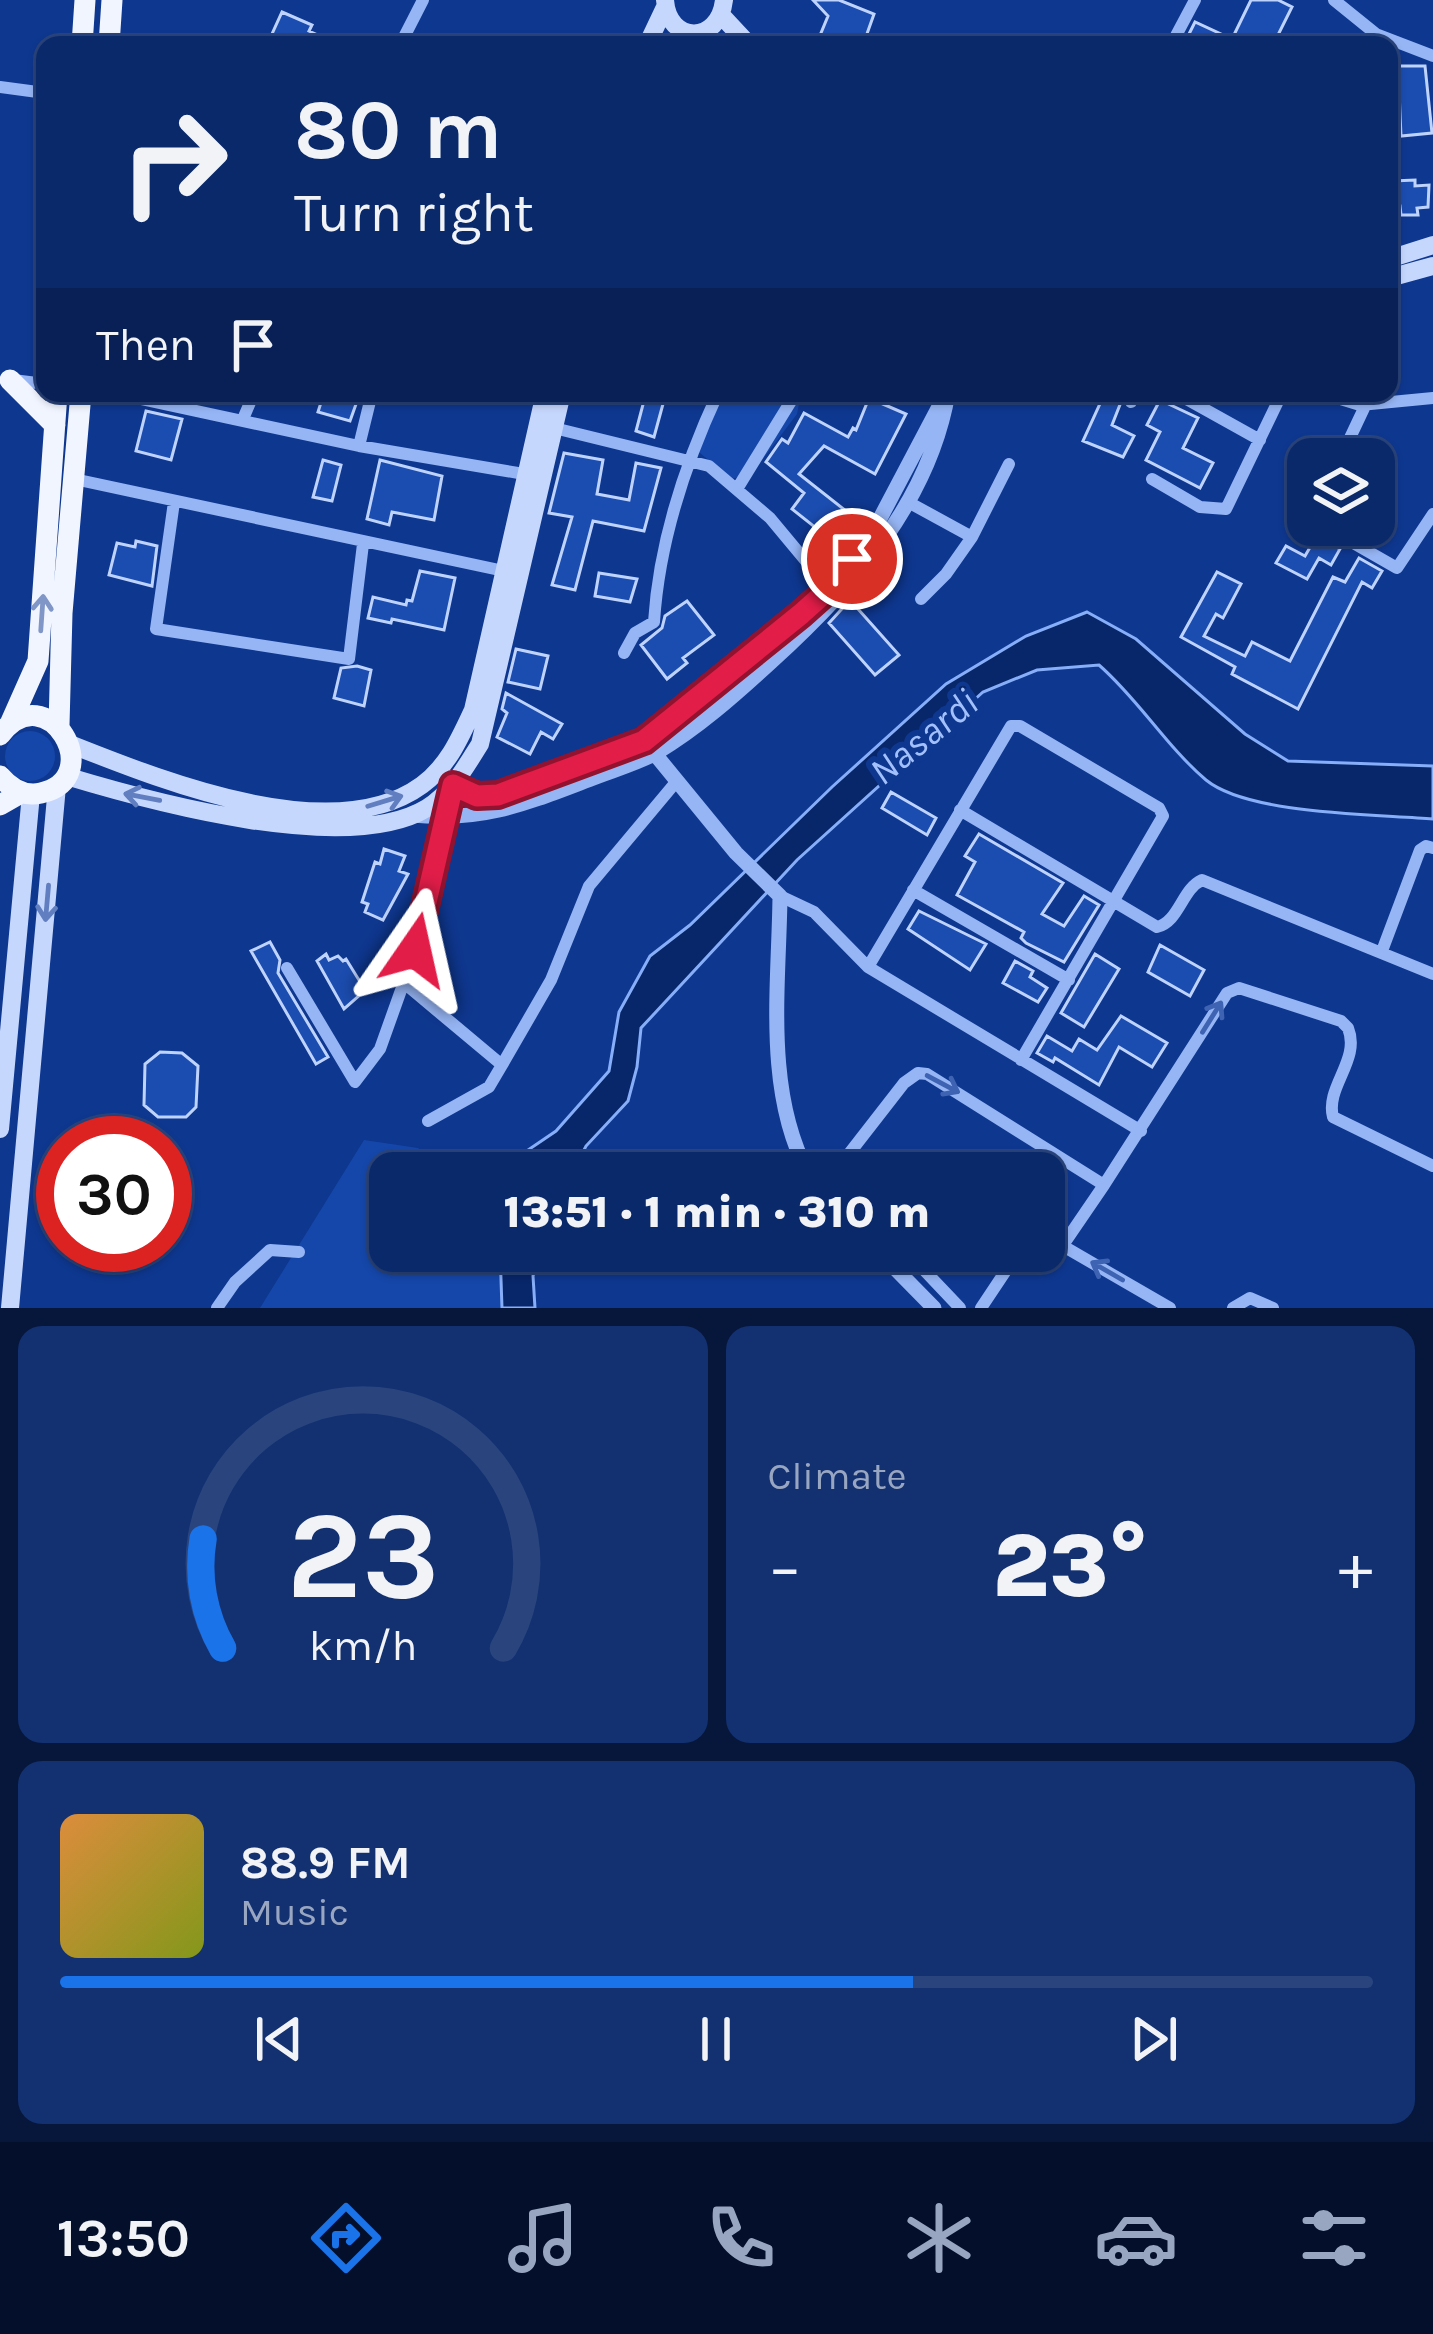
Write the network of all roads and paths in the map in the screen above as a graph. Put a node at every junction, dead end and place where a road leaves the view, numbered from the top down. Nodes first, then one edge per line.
1 (85, 0) edge
2 (112, 0) edge
3 (423, 0) edge
4 (1195, 0) edge
5 (1334, 0) edge
6 (661, 2) edge
7 (723, 8) edge
8 (83, 36) edge
9 (110, 36) edge
10 (405, 36) edge
11 (650, 36) edge
12 (692, 36) edge
13 (700, 36) edge
14 (743, 36) edge
15 (1177, 36) edge
16 (1373, 36) edge
17 (1398, 46) edge
18 (1433, 56) edge
19 (0, 87) edge
20 (36, 92) edge
21 (1433, 245) edge
22 (1398, 257) edge
23 (1433, 266) edge
24 (1398, 276) edge
25 (5, 380) edge
26 (36, 384) edge
27 (1433, 398) edge
28 (1398, 401) edge
29 (56, 402) edge
30 (80, 402) edge
31 (158, 402) edge
32 (250, 402) edge
33 (370, 402) edge
34 (544, 402) edge
35 (560, 402) edge
36 (714, 402) edge
37 (791, 402) edge
38 (942, 402) edge
39 (946, 402) edge
40 (1191, 402) edge
41 (1278, 402) edge
42 (1358, 402) edge
43 (1388, 402) edge
44 (1366, 404) junction
45 (243, 419) junction
46 (55, 425) junction
47 (554, 428) junction
48 (1350, 438) edge
49 (1260, 440) junction
50 (359, 446) junction
51 (688, 459) junction
52 (1009, 464) dead end
53 (535, 476) junction
54 (74, 479) junction
55 (1152, 479) dead end
56 (737, 490) junction
57 (174, 502) junction
58 (908, 502) junction
59 (1433, 514) edge
60 (972, 537) junction
61 (363, 544) junction
62 (1359, 546) edge
63 (505, 571) junction
64 (834, 594) junction
65 (921, 599) dead end
66 (624, 653) dead end
67 (5, 730) edge
68 (64, 735) junction
69 (649, 747) junction
70 (440, 768) junction
71 (0, 776) edge
72 (61, 781) junction
73 (676, 782) junction
74 (453, 785) junction
75 (26, 794) junction
76 (0, 805) edge
77 (960, 810) junction
78 (412, 815) junction
79 (446, 818) junction
80 (1433, 848) edge
81 (913, 890) junction
82 (780, 896) junction
83 (1116, 902) junction
84 (1382, 951) junction
85 (868, 967) junction
86 (287, 968) dead end
87 (1433, 974) edge
88 (1069, 980) junction
89 (404, 983) junction
90 (1021, 1060) junction
91 (502, 1065) junction
92 (428, 1121) dead end
93 (0, 1129) edge
94 (1141, 1132) junction
95 (797, 1152) edge
96 (850, 1152) edge
97 (1051, 1152) edge
98 (1065, 1161) edge
99 (1433, 1166) edge
100 (1104, 1185) junction
101 (1065, 1242) edge
102 (1065, 1246) edge
103 (299, 1252) dead end
104 (899, 1272) edge
105 (926, 1272) edge
106 (1005, 1272) edge
107 (10, 1308) edge
108 (217, 1308) edge
109 (934, 1308) edge
110 (960, 1308) edge
111 (981, 1308) edge
112 (1170, 1308) edge
113 (1234, 1308) edge
114 (1273, 1308) edge

1 - 8 highway
2 - 9 highway
3 - 10 street
4 - 15 street
5 - 16 street
6 - 11 main road
6 - 12 main road
7 - 13 main road
7 - 14 main road
17 - 18 street
19 - 20 street
21 - 22 main road
23 - 24 main road
25 - 26 street
25 - 46 highway
27 - 28 street
29 - 46 highway
30 - 54 highway
31 - 45 street
32 - 45 street
33 - 50 street
34 - 53 main road
35 - 47 main road
36 - 51 street
37 - 56 street
38 - 64 street
39 - 58 street
40 - 49 street
41 - 49 street
42 - 44 street
43 - 44 street
44 - 48 street
45 - 50 street
67 -> 46 highway
47 - 51 street
47 - 53 main road
49 - 55 street
50 - 53 street
51 - 56 street
51 - 66 street
52 - 60 street
53 - 63 main road
53 - 74 main road
54 - 57 street
54 - 68 highway
56 - 64 street
57 - 61 street
57 - 61 street
58 - 60 street
58 - 64 street
59 - 62 street
60 - 65 street
61 - 63 street
63 - 70 main road
64 - 69 street
67 - 68 highway
68 -> 70 main road
68 - 72 highway
69 - 73 street
69 - 74 street
69 - 79 street
70 - 74 street
71 - 75 highway
72 - 75 highway
78 -> 72 main road
72 -> 107 main road
73 - 82 street
73 - 91 street
74 - 78 main road
74 - 79 street
75 - 76 highway
75 - 93 main road
77 - 81 street
77 - 83 street
77 - 83 street
78 - 79 street
79 - 89 street
80 - 84 street
81 - 85 street
81 - 88 street
82 - 85 street
82 - 95 street
83 - 84 street
83 - 88 street
84 - 87 street
85 - 90 street
86 - 89 street
88 - 90 street
89 - 91 street
90 - 94 street
91 - 92 street
94 -> 99 street
94 - 100 street
96 -> 97 street
98 -> 100 street
100 - 101 street
112 -> 102 street
103 - 108 street
104 - 109 street
105 - 110 street
106 - 111 street
113 - 114 street

